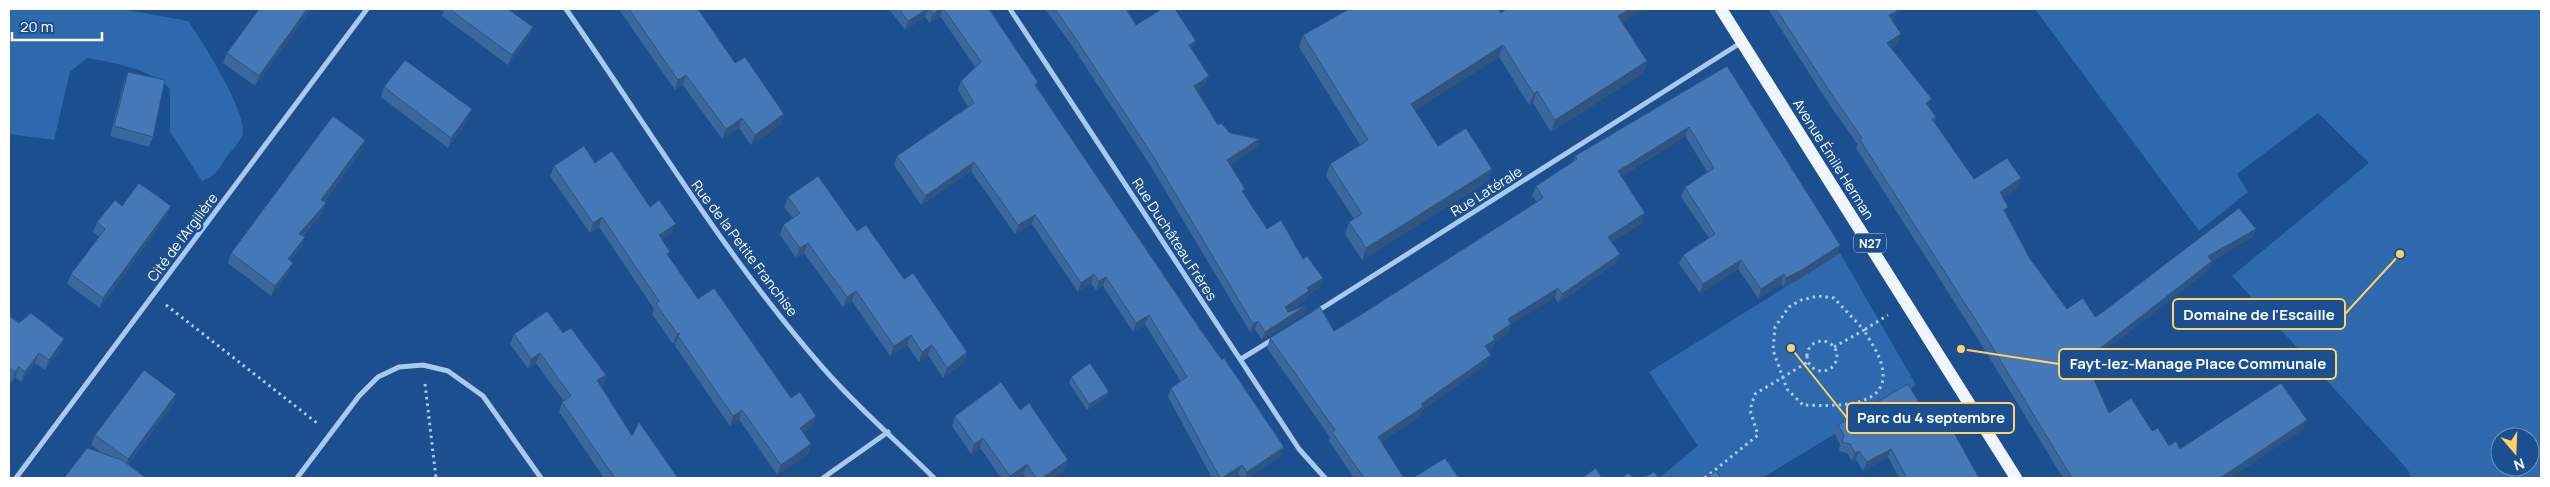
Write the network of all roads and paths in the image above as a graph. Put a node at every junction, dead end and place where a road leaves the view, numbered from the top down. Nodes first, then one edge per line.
1 (367, 9) edge
2 (566, 9) edge
3 (1010, 9) edge
4 (1722, 9) edge
5 (1743, 42) junction
6 (153, 295) junction
7 (1908, 304) junction
8 (1308, 317) edge
9 (1864, 330) junction
10 (1282, 333) edge
11 (1834, 346) junction
12 (1241, 359) junction
13 (1808, 362) junction
14 (423, 365) junction
15 (1783, 375) junction
16 (888, 432) junction
17 (331, 434) junction
18 (16, 478) edge
19 (298, 478) edge
20 (436, 478) edge
21 (541, 478) edge
22 (823, 478) edge
23 (934, 478) edge
24 (1325, 478) edge
25 (1705, 478) edge
26 (2016, 478) edge

1 - 6 street, Cité de l'Argilière
2 - 16 street, Rue de la Petite Franchise
3 - 12 street, Rue Duchâteau Frères
4 - 5 main road, Avenue Émile Herman / N27
5 - 7 main road, Avenue Émile Herman / N27
5 - 8 street, Rue Latérale
6 - 17 path
6 - 18 street, Cité de l'Argilière
7 - 9 path
7 - 26 main road, Avenue Émile Herman / N27
9 - 11 path
9 - 15 path
9 - 15 path
10 - 12 street
11 - 13 path
11 - 13 path
12 - 24 street, Rue Duchâteau Frères
13 - 15 path
14 - 17 street
14 - 20 path
14 - 21 street
15 - 25 path
16 - 22 street
16 - 23 street, Rue de la Petite Franchise
17 - 19 street

